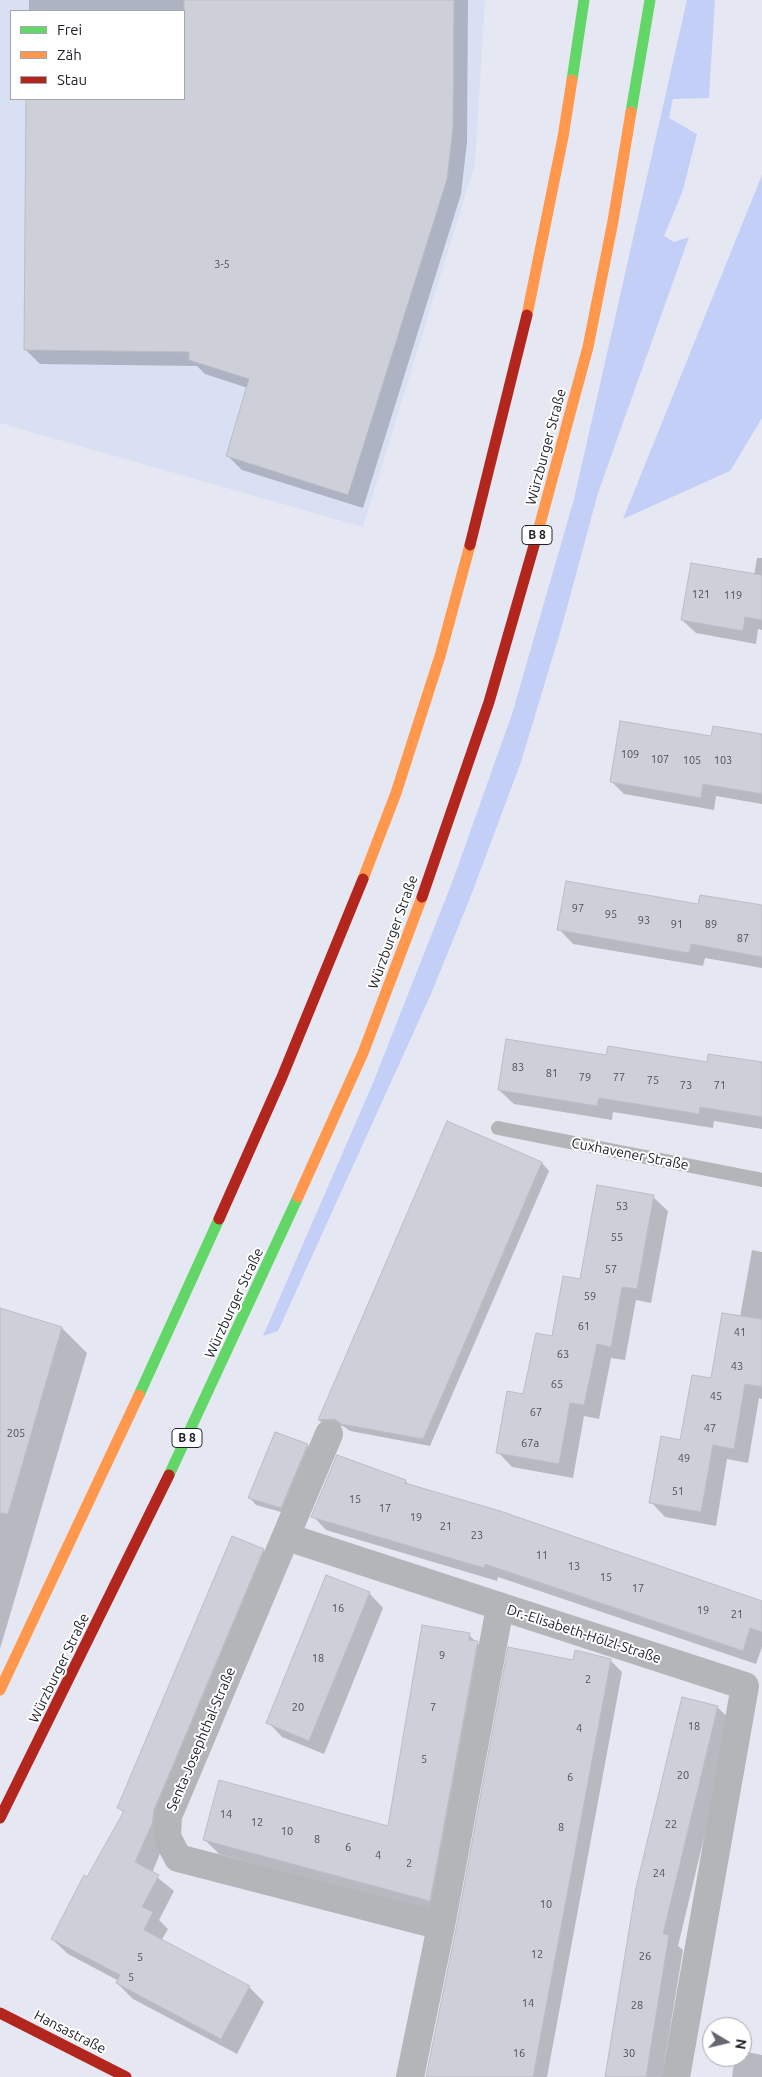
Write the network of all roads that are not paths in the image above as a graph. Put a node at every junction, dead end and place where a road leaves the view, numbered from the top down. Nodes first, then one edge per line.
1 (584, 0) edge
2 (650, 0) edge
3 (498, 1128) dead end
4 (762, 1180) edge
5 (329, 1434) dead end
6 (286, 1537) junction
7 (500, 1607) junction
8 (0, 1690) edge
9 (0, 1818) edge
10 (441, 1926) junction
11 (0, 2013) edge
12 (126, 2077) edge
13 (410, 2077) edge
14 (676, 2077) edge

1 - 8 main road
2 - 9 main road, Würzburger Straße / B 8
3 - 4 lane, Cuxhavener Straße
5 - 6 street, Senta-Josephthal-Straße
6 - 7 street
6 - 10 street, Senta-Josephthal-Straße
7 - 10 street, Dr.-Elisabeth-Hölzl-Straße
7 - 14 street, Dr.-Elisabeth-Hölzl-Straße
10 - 13 street, Dr.-Elisabeth-Hölzl-Straße
11 - 12 main road, Hansastraße

